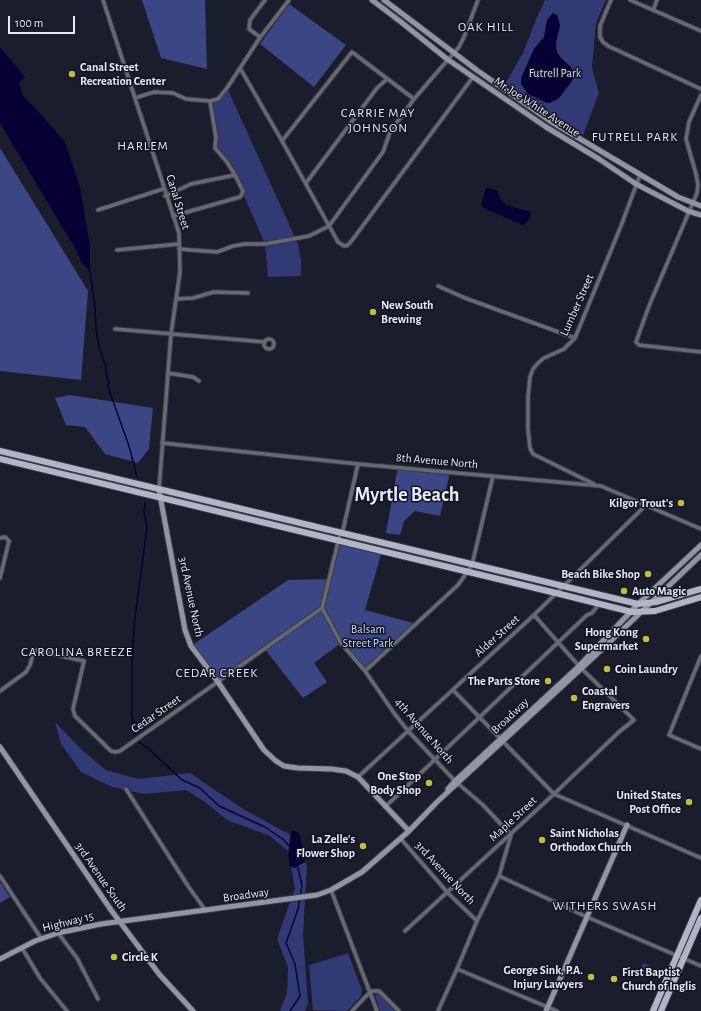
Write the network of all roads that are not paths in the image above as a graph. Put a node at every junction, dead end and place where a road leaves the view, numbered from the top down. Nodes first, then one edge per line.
1 (103, 0) edge
2 (265, 0) edge
3 (288, 0) edge
4 (372, 0) edge
5 (384, 0) edge
6 (478, 0) edge
7 (611, 0) edge
8 (630, 0) edge
9 (657, 0) edge
10 (653, 10) junction
11 (701, 31) edge
12 (260, 38) junction
13 (453, 53) junction
14 (447, 59) junction
15 (240, 68) junction
16 (473, 77) junction
17 (387, 79) junction
18 (701, 89) edge
19 (701, 95) edge
20 (136, 98) junction
21 (414, 99) junction
22 (210, 101) junction
23 (282, 141) junction
24 (234, 175) junction
25 (640, 175) junction
26 (306, 183) junction
27 (636, 184) junction
28 (163, 189) junction
29 (166, 196) junction
30 (693, 203) junction
31 (701, 206) edge
32 (98, 210) dead end
33 (688, 212) junction
34 (701, 215) edge
35 (173, 216) junction
36 (329, 226) junction
37 (179, 244) junction
38 (179, 249) junction
39 (117, 250) dead end
40 (438, 286) dead end
41 (248, 293) dead end
42 (176, 299) junction
43 (115, 328) dead end
44 (171, 334) junction
45 (575, 338) junction
46 (265, 342) dead end
47 (701, 352) edge
48 (168, 373) junction
49 (199, 381) dead end
50 (162, 443) junction
51 (0, 451) edge
52 (0, 459) edge
53 (358, 464) junction
54 (493, 476) junction
55 (596, 485) junction
56 (159, 490) junction
57 (161, 497) junction
58 (646, 505) junction
59 (701, 529) edge
60 (340, 534) junction
61 (0, 538) edge
62 (339, 541) junction
63 (701, 545) edge
64 (701, 555) edge
65 (472, 565) junction
66 (468, 571) junction
67 (0, 578) edge
68 (562, 587) junction
69 (701, 589) edge
70 (556, 592) junction
71 (701, 597) edge
72 (598, 603) junction
73 (650, 603) junction
74 (638, 604) junction
75 (322, 608) junction
76 (632, 612) junction
77 (641, 612) junction
78 (534, 615) junction
79 (558, 642) junction
80 (701, 656) edge
81 (580, 667) junction
82 (365, 671) junction
83 (218, 682) junction
84 (0, 690) edge
85 (453, 690) junction
86 (480, 717) junction
87 (408, 731) junction
88 (502, 740) junction
89 (0, 747) edge
90 (701, 749) edge
91 (435, 759) junction
92 (358, 777) junction
93 (457, 783) junction
94 (126, 789) dead end
95 (554, 794) junction
96 (385, 807) junction
97 (627, 825) junction
98 (408, 831) junction
99 (511, 835) junction
100 (400, 838) junction
101 (701, 858) edge
102 (0, 876) edge
103 (499, 876) junction
104 (331, 890) junction
105 (448, 893) junction
106 (701, 900) edge
107 (206, 911) junction
108 (587, 917) junction
109 (701, 918) edge
110 (477, 920) junction
111 (120, 922) junction
112 (405, 931) dead end
113 (58, 933) junction
114 (41, 938) junction
115 (22, 948) junction
116 (676, 956) junction
117 (0, 959) edge
118 (684, 959) junction
119 (701, 966) edge
120 (457, 969) junction
121 (371, 991) junction
122 (98, 999) dead end
123 (547, 1009) edge
124 (67, 1011) edge
125 (193, 1011) edge
126 (352, 1011) edge
127 (377, 1011) edge
128 (398, 1011) edge
129 (438, 1011) edge
130 (557, 1011) edge
131 (653, 1011) edge
132 (660, 1011) edge

1 - 20 street, Canal Street
2 - 12 street
3 - 12 street
4 - 14 main road, Mr. Joe White Avenue
5 - 13 main road, Mr. Joe White Avenue
6 - 13 street
7 - 18 street
8 - 10 street
9 - 10 street
10 - 11 street
12 - 15 street
13 - 14 street
13 - 25 main road, Mr. Joe White Avenue
14 - 16 main road, Mr. Joe White Avenue
14 - 21 street
15 - 22 street
15 - 23 street
16 - 27 main road, Mr. Joe White Avenue
16 - 36 street
17 - 21 street
17 - 23 street
17 - 26 street
19 - 30 street
20 - 22 street
20 - 28 street, Canal Street
21 - 36 street
22 - 24 street
23 - 26 street
24 - 29 street
24 - 35 street
25 - 27 street, Lumber Street
25 - 30 main road, Mr. Joe White Avenue
26 - 36 street
27 - 33 main road, Mr. Joe White Avenue
27 - 45 street, Lumber Street
28 - 29 street, Canal Street
28 - 32 street
29 - 35 street, Canal Street
30 - 31 main road, Mr. Joe White Avenue
30 - 33 street
33 - 34 main road, Mr. Joe White Avenue
33 - 47 street
35 - 37 street, Canal Street
36 - 38 street
37 - 38 street, Canal Street
37 - 39 street
38 - 42 street, Canal Street
40 - 45 street
41 - 42 street
42 - 44 street, Canal Street
43 - 44 street
44 - 46 street
44 - 48 street, Canal Street
45 - 55 street, Lumber Street
48 - 49 street
48 - 50 street, Canal Street
50 - 53 street, 8th Avenue North
50 - 56 street, Canal Street
51 - 56 main road
52 - 57 main road
53 - 54 street, 8th Avenue North
53 - 60 street
54 - 55 street, 8th Avenue North
54 - 65 street
55 - 58 street, 8th Avenue North
56 - 57 main road, 3rd Avenue North
56 - 60 main road
57 - 62 main road
57 - 83 main road, 3rd Avenue North
58 - 59 street, 8th Avenue North
58 - 68 street, Alder Street
60 - 62 street
60 - 65 main road
61 - 67 street
62 - 66 main road
62 - 75 street
63 - 74 main road, Broadway
64 - 73 main road, Broadway
65 - 66 street
65 - 68 main road
66 - 70 main road
66 - 82 street
68 - 70 street, Alder Street
68 - 74 main road
69 - 73 main road
70 - 72 main road
70 - 78 street, Alder Street
71 - 77 main road
72 - 76 main road
72 - 79 street
73 - 74 main road
73 - 77 main road, Broadway
74 - 76 main road, Broadway
75 - 82 street, 4th Avenue North
75 - 83 street, Cedar Street
76 - 77 main road
76 - 81 main road, Broadway
77 - 81 main road, Broadway
78 - 79 street
78 - 85 street, Alder Street
79 - 81 street
79 - 86 street
80 - 90 street
81 - 88 main road, Broadway
81 - 95 street, Maple Street
82 - 87 street, 4th Avenue North
83 - 84 street, Cedar Street
83 - 92 main road, 3rd Avenue North
85 - 86 street
85 - 87 street, Alder Street
86 - 88 street
86 - 91 street
87 - 91 street, 4th Avenue North
87 - 92 street, Alder Street
88 - 93 main road, Broadway
88 - 95 street
89 - 111 main road, 3rd Avenue South
91 - 93 street, 4th Avenue North
91 - 96 street
92 - 96 main road, 3rd Avenue North
93 - 98 main road, Broadway
93 - 99 street, 4th Avenue North
94 - 107 street
95 - 97 street
95 - 99 street, Maple Street
96 - 98 main road, 3rd Avenue North
97 - 101 street
97 - 108 main road
98 - 100 main road, Broadway
99 - 103 street
99 - 105 street, Maple Street
100 - 104 main road, Broadway
100 - 105 street, 3rd Avenue North
102 - 114 street
103 - 108 street
103 - 110 street
104 - 107 main road, Broadway
104 - 121 street
105 - 110 street, 3rd Avenue North
105 - 112 street, Maple Street
106 - 116 main road
107 - 111 main road, Broadway
108 - 116 street
108 - 123 main road
109 - 118 main road
110 - 120 street
111 - 113 main road, Highway 15
111 - 125 main road, 3rd Avenue South
113 - 114 main road, Highway 15
113 - 122 street
114 - 115 main road, Highway 15
115 - 117 main road, Highway 15
115 - 124 street
116 - 118 street
116 - 131 main road
118 - 119 street
118 - 132 main road
120 - 123 street
120 - 129 street
121 - 126 street
121 - 127 street
121 - 128 street
123 - 130 street

